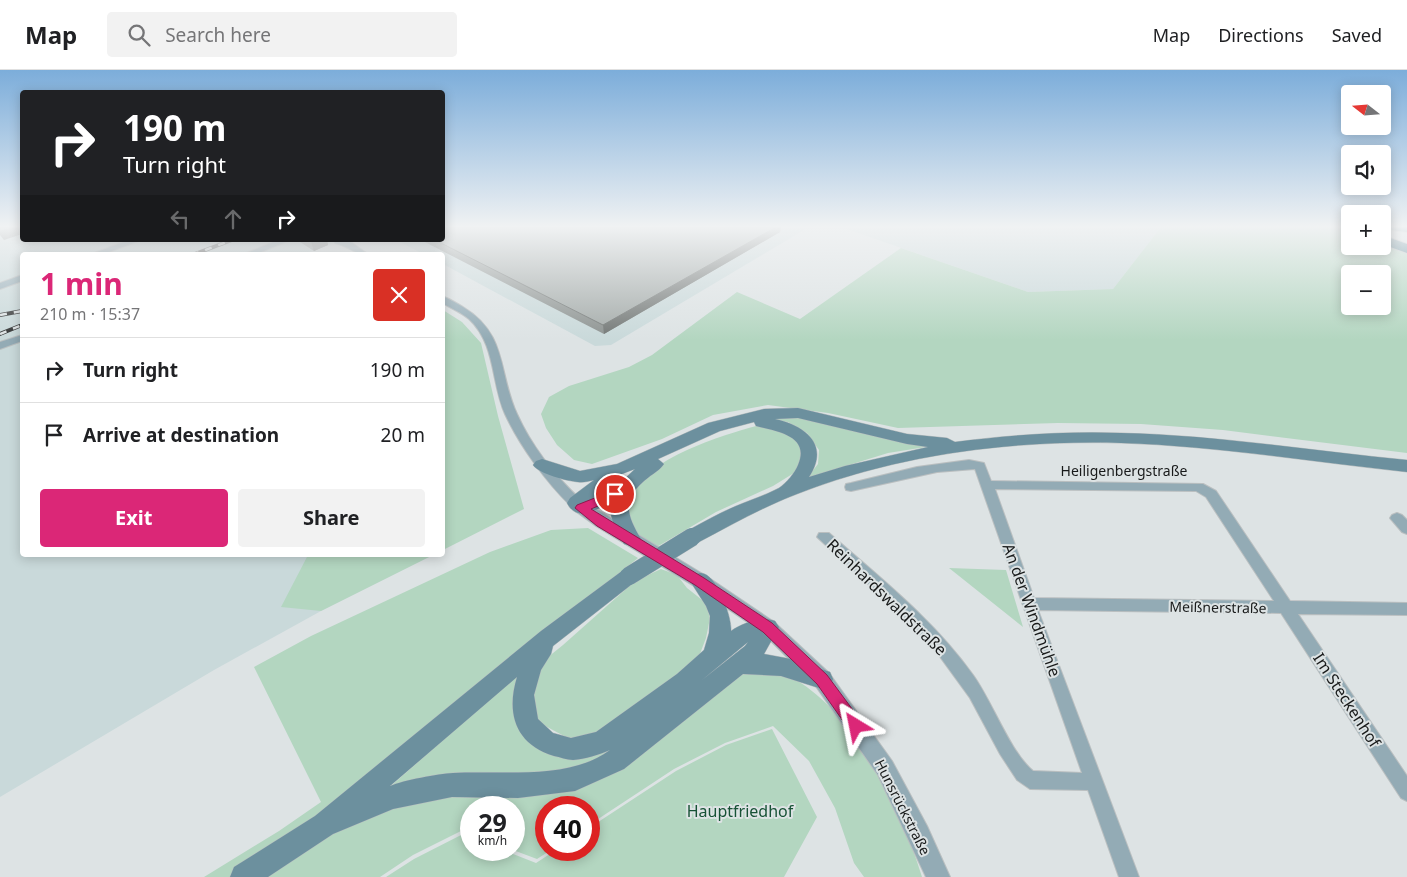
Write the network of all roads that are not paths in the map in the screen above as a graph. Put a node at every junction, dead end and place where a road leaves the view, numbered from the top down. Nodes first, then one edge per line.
1 (20, 279) edge
2 (0, 286) edge
3 (445, 301) edge
4 (20, 339) edge
5 (0, 346) edge
6 (962, 446) junction
7 (542, 465) junction
8 (1407, 466) edge
9 (621, 470) junction
10 (988, 485) junction
11 (851, 487) dead end
12 (625, 489) junction
13 (786, 492) junction
14 (578, 506) junction
15 (1397, 518) dead end
16 (1407, 529) edge
17 (824, 537) dead end
18 (631, 539) junction
19 (700, 581) junction
20 (1029, 604) junction
21 (1286, 608) junction
22 (1407, 609) edge
23 (768, 628) junction
24 (549, 637) junction
25 (713, 656) junction
26 (738, 665) junction
27 (822, 679) junction
28 (1094, 782) junction
29 (1407, 792) edge
30 (324, 826) junction
31 (244, 877) edge
32 (938, 877) edge
33 (1129, 877) edge

1 - 2 street
3 - 7 street, Hunsrückstraße
4 - 5 street
6 - 8 main road
6 - 9 main road
6 - 13 main road
7 - 9 main road
7 - 14 street, Hunsrückstraße
9 - 14 main road
10 - 11 street, An der Windmühle
10 - 20 street, An der Windmühle
10 - 21 street, Heiligenbergstraße
12 - 13 main road
12 - 14 main road
12 - 18 main road
13 - 24 main road, bridge
14 - 18 street, Hunsrückstraße
15 - 16 street
17 - 28 street, Reinhardswaldstraße
18 - 19 street, Hunsrückstraße
19 - 23 street, Hunsrückstraße
19 - 25 main road
20 - 21 street, Meißnerstraße
20 - 28 street, An der Windmühle
21 - 22 street, Meißnerstraße
21 - 29 street, Im Steckenhof
23 - 25 main road
23 - 26 main road
23 - 27 street, Hunsrückstraße
24 - 25 main road
24 - 30 main road
26 - 27 main road
26 - 30 main road
27 - 32 street, Hunsrückstraße
28 - 33 street, An der Windmühle
30 - 31 main road

